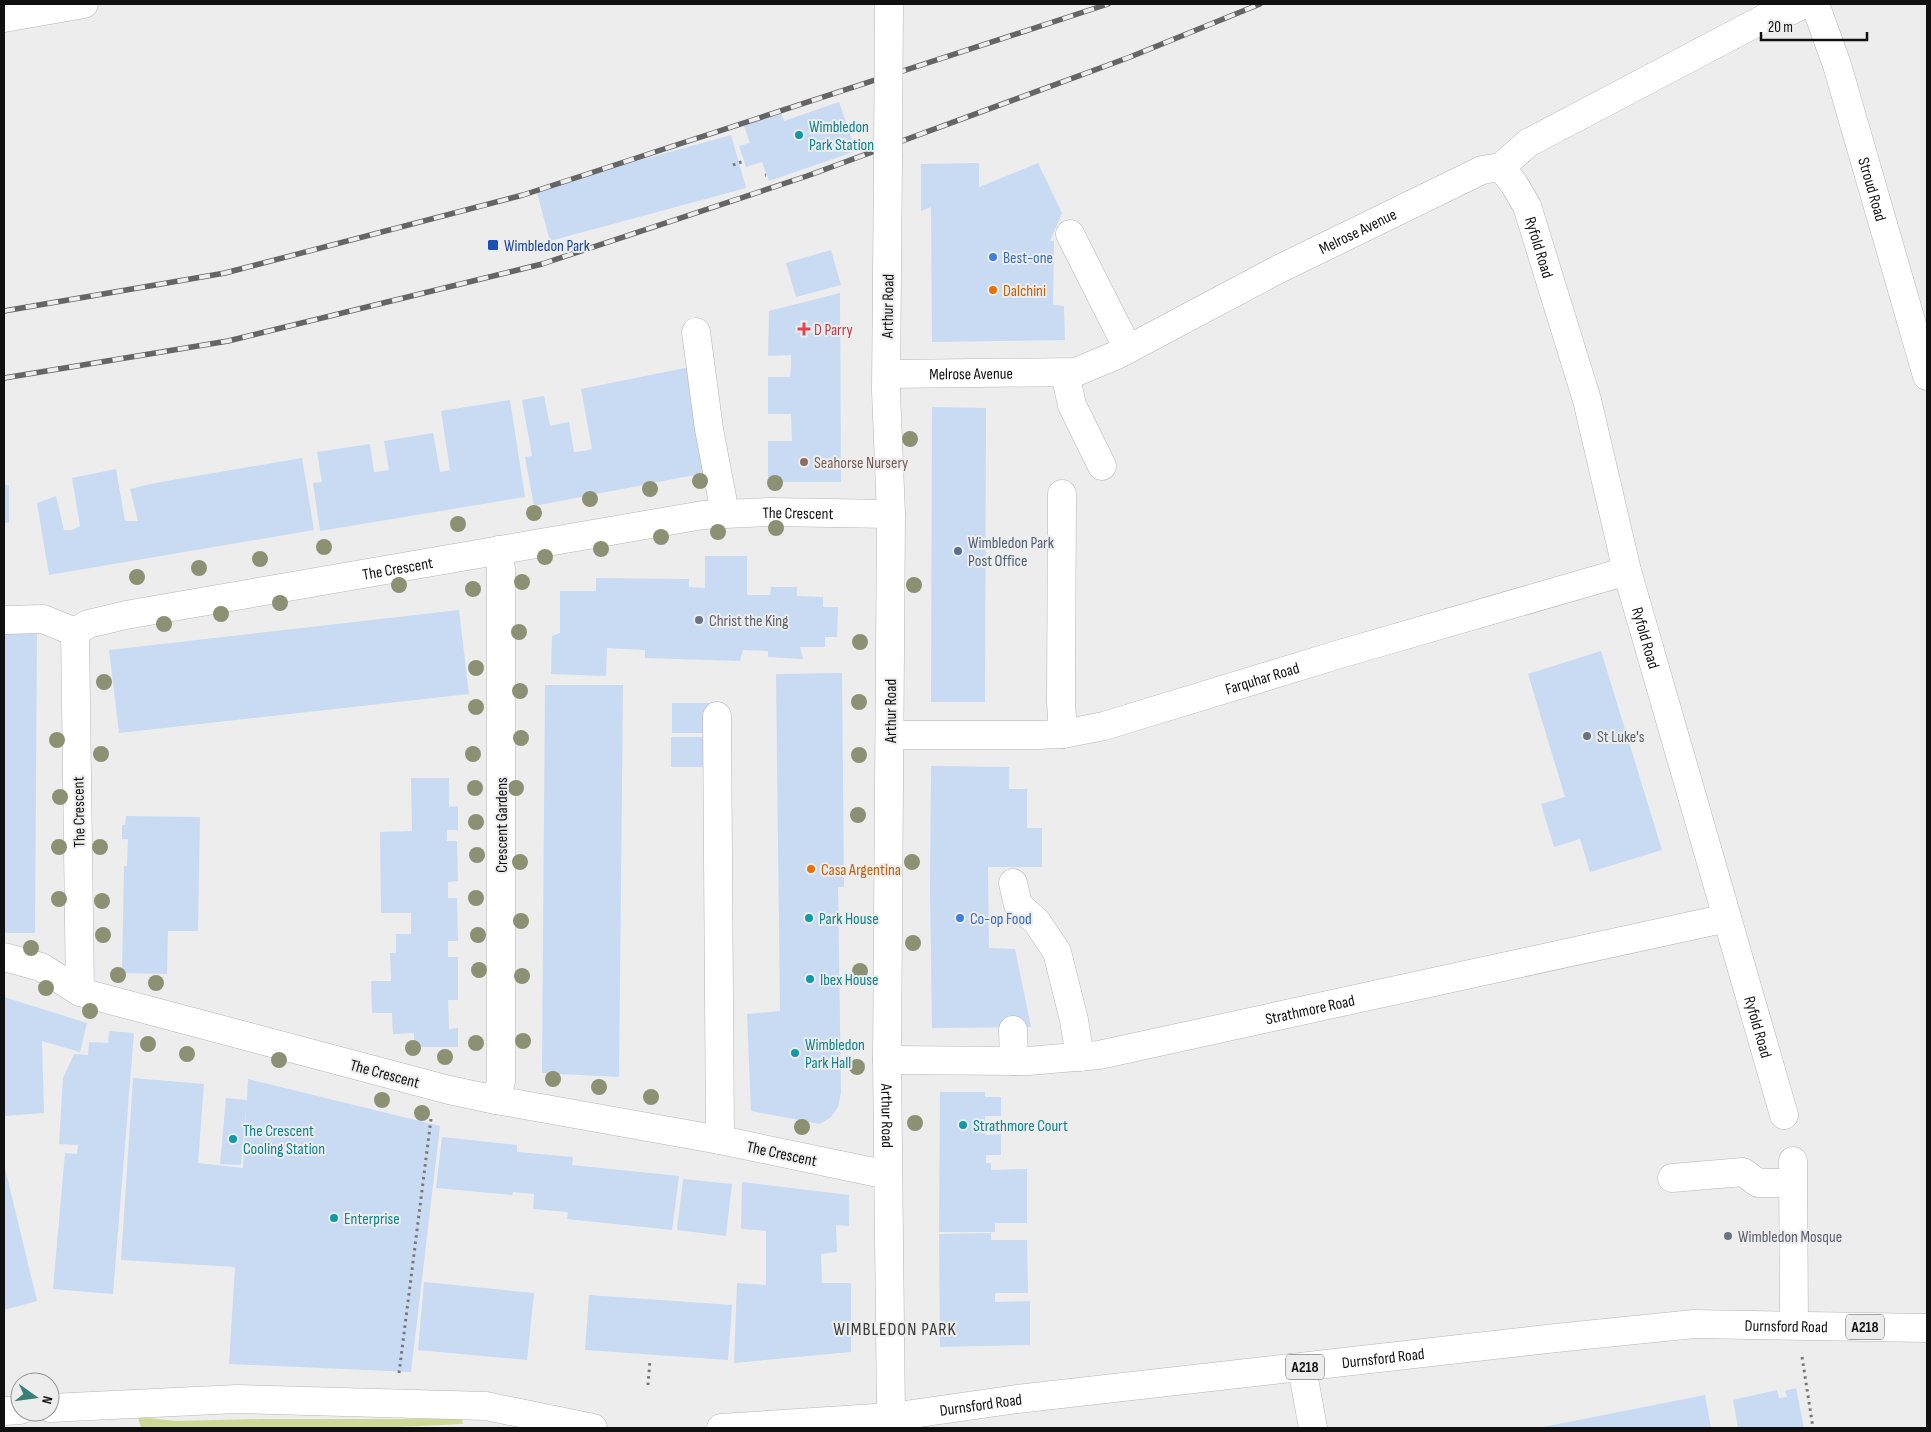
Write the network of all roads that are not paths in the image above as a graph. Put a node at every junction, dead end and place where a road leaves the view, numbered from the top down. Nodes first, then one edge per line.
1 (84, 4) edge
2 (889, 4) edge
3 (1804, 4) edge
4 (1815, 4) edge
5 (4, 18) edge
6 (1501, 167) junction
7 (1070, 234) dead end
8 (696, 332) dead end
9 (1128, 349) junction
10 (1065, 372) junction
11 (887, 374) junction
12 (1927, 376) edge
13 (1102, 466) dead end
14 (1062, 494) dead end
15 (725, 513) junction
16 (890, 514) junction
17 (498, 550) junction
18 (1627, 572) junction
19 (4, 620) edge
20 (75, 632) junction
21 (717, 716) dead end
22 (1064, 734) junction
23 (890, 735) junction
24 (1013, 883) dead end
25 (1727, 918) junction
26 (4, 957) edge
27 (80, 992) junction
28 (1013, 1030) dead end
29 (1080, 1057) junction
30 (887, 1060) junction
31 (1014, 1061) junction
32 (496, 1100) junction
33 (1784, 1115) dead end
34 (720, 1140) junction
35 (888, 1175) junction
36 (1672, 1178) dead end
37 (1794, 1325) junction
38 (1927, 1328) edge
39 (1302, 1368) junction
40 (60, 1408) edge
41 (891, 1417) junction
42 (593, 1428) edge
43 (721, 1428) edge
44 (1313, 1428) edge

1 - 5 street
2 - 11 street, Arthur Road, bridge
3 - 6 street, Melrose Avenue
4 - 12 street, Stroud Road
6 - 9 street, Melrose Avenue
6 - 18 street, Ryfold Road
7 - 9 street
8 - 15 street
9 - 10 street, Melrose Avenue
10 - 11 street, Melrose Avenue
10 - 13 street
11 - 16 street, Arthur Road
14 - 22 street
15 - 16 street, The Crescent
15 - 17 street, The Crescent
16 - 23 street, Arthur Road
17 - 20 street, The Crescent
17 - 32 street, Crescent Gardens
18 - 22 street, Farquhar Road
18 - 25 street, Ryfold Road
19 - 20 street
20 - 27 street, The Crescent
21 - 34 street
22 - 23 street, Farquhar Road
23 - 30 street, Arthur Road
24 - 29 street
25 - 29 street, Strathmore Road
25 - 33 street, Ryfold Road
26 - 27 street
27 - 32 street, The Crescent
28 - 31 street
29 - 31 street, Strathmore Road
30 - 31 street, Strathmore Road
30 - 35 street, Arthur Road
32 - 34 street, The Crescent
34 - 35 street, The Crescent
35 - 41 street, Arthur Road
36 - 37 street
37 - 38 street, Durnsford Road / A218
37 - 39 street, Durnsford Road / A218
39 - 41 street, Durnsford Road / A218
39 - 44 street
40 - 42 street
41 - 43 street, Durnsford Road / A218

